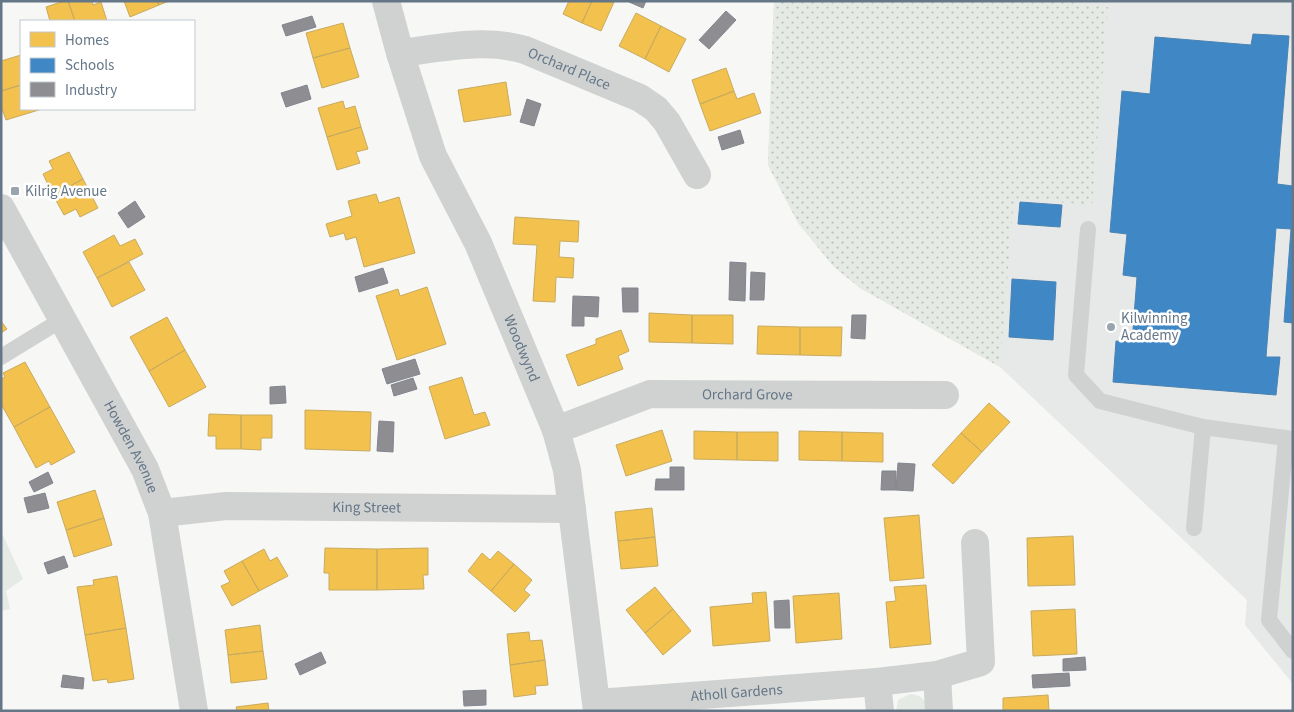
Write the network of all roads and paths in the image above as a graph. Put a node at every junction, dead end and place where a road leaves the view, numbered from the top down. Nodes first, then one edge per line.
1 (386, 1) edge
2 (400, 53) junction
3 (697, 175) dead end
4 (1, 208) edge
5 (1088, 229) dead end
6 (63, 319) junction
7 (1, 357) edge
8 (945, 395) dead end
9 (1203, 427) junction
10 (556, 430) junction
11 (1289, 439) edge
12 (572, 509) junction
13 (162, 513) junction
14 (1194, 528) dead end
15 (976, 543) dead end
16 (1293, 651) edge
17 (936, 675) junction
18 (877, 682) junction
19 (597, 707) edge
20 (194, 711) edge
21 (880, 711) edge
22 (939, 711) edge

1 - 2 street, Woodwynd
2 - 3 street, Orchard Place
2 - 10 street, Woodwynd
4 - 6 street, Howden Avenue
5 - 9 lane
6 - 7 lane
6 - 13 street, Howden Avenue
8 - 10 street, Orchard Grove
9 - 11 lane
9 - 14 lane
10 - 12 street, Woodwynd
11 - 16 lane
12 - 13 street, King Street
12 - 19 street, Woodwynd
13 - 20 street, Howden Avenue
15 - 17 street, Atholl Gardens
17 - 18 street, Atholl Gardens
17 - 22 street
18 - 19 street, Atholl Gardens
18 - 21 street

